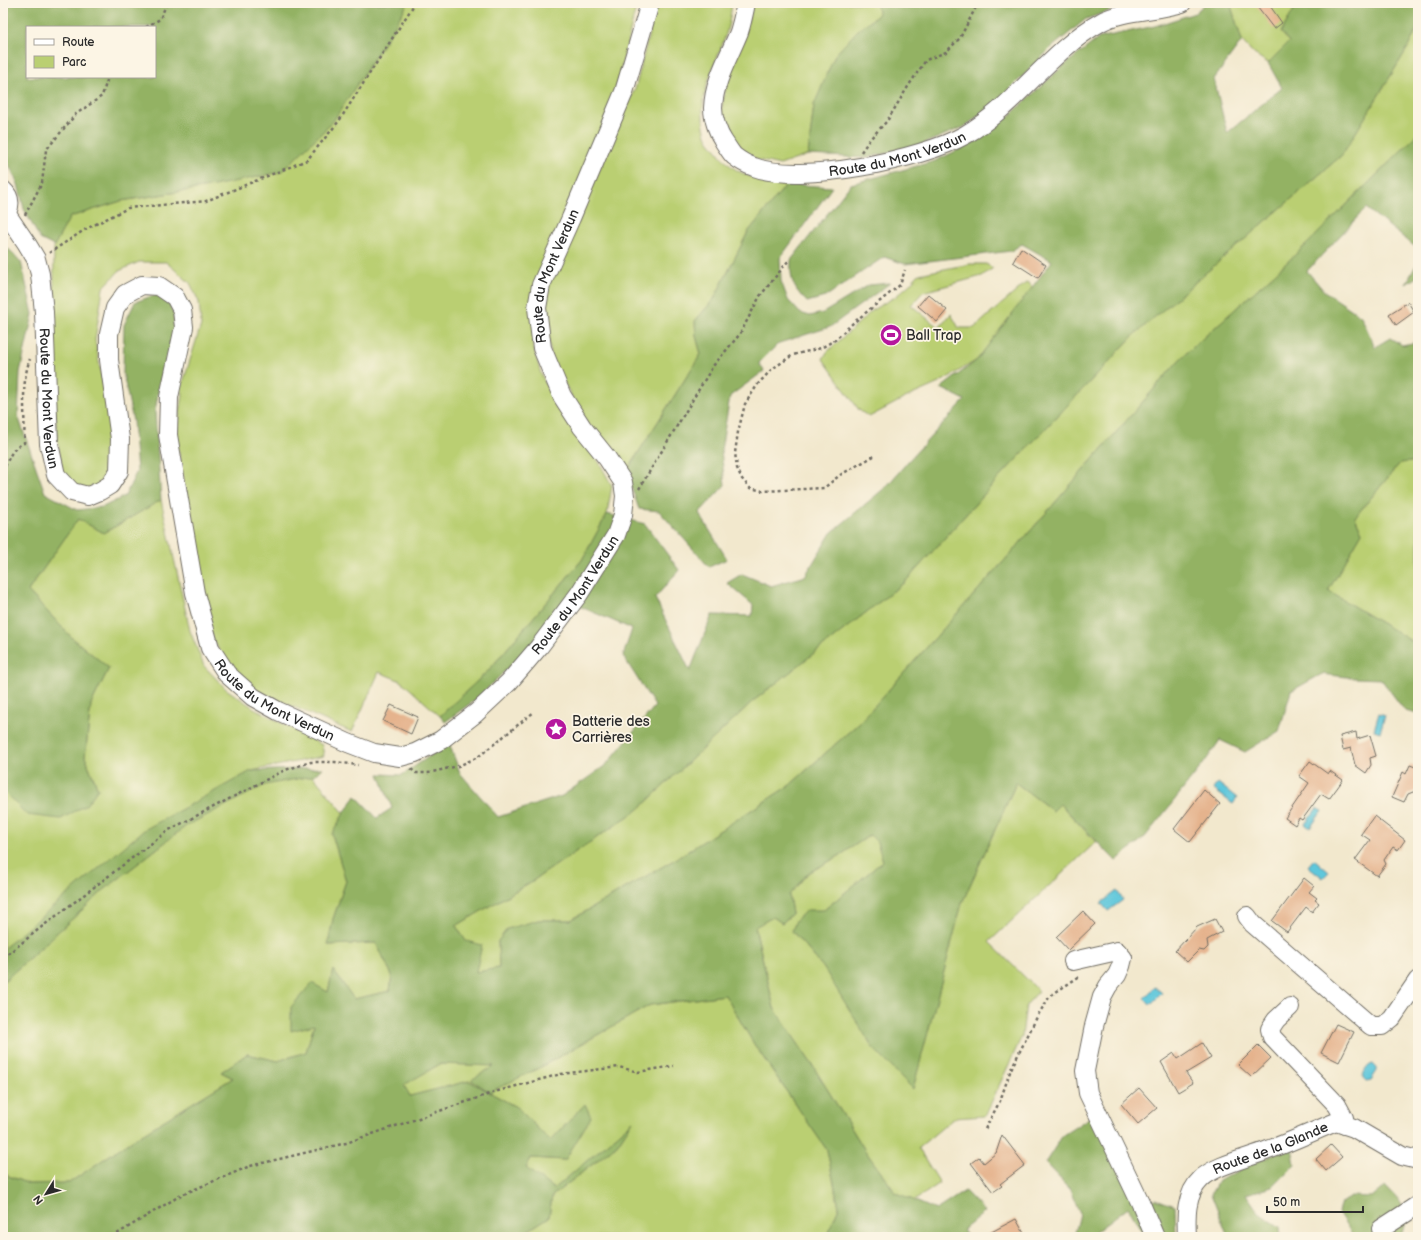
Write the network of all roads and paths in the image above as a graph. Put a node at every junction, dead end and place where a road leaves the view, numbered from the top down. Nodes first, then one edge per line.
1 (167, 3) edge
2 (415, 3) edge
3 (650, 3) edge
4 (746, 3) edge
5 (978, 3) edge
6 (1182, 3) edge
7 (148, 26) edge
8 (108, 78) edge
9 (850, 168) junction
10 (3, 190) edge
11 (4, 214) edge
12 (17, 230) junction
13 (36, 259) junction
14 (788, 260) dead end
15 (905, 270) dead end
16 (31, 356) dead end
17 (874, 456) dead end
18 (3, 472) edge
19 (636, 495) dead end
20 (3, 590) edge
21 (3, 613) edge
22 (534, 712) dead end
23 (400, 757) junction
24 (359, 764) dead end
25 (1247, 916) dead end
26 (3, 958) edge
27 (1077, 968) joint
28 (1418, 980) edge
29 (1290, 1007) dead end
30 (674, 1066) dead end
31 (1345, 1125) junction
32 (985, 1129) dead end
33 (1418, 1160) edge
34 (1418, 1205) edge
35 (1381, 1229) dead end
36 (112, 1237) edge
37 (1155, 1237) edge
38 (1187, 1237) edge

1 - 7 path
2 - 13 path
3 - 23 street, Route du Mont Verdun
4 - 9 street, Route du Mont Verdun
5 - 9 path
6 - 9 street, Route du Mont Verdun
8 - 12 path
10 - 11 street
11 - 12 street, Route du Mont Verdun
12 - 13 street, Route du Mont Verdun
13 - 23 street, Route du Mont Verdun
14 - 19 path
15 - 17 path
16 - 18 path
20 - 21 path
22 - 23 path
24 - 26 path
25 - 28 street
27 - 32 path
27 - 37 street
29 - 31 street
30 - 36 path
31 - 33 street, Route de la Glande
31 - 38 street, Route de la Glande
34 - 35 street

